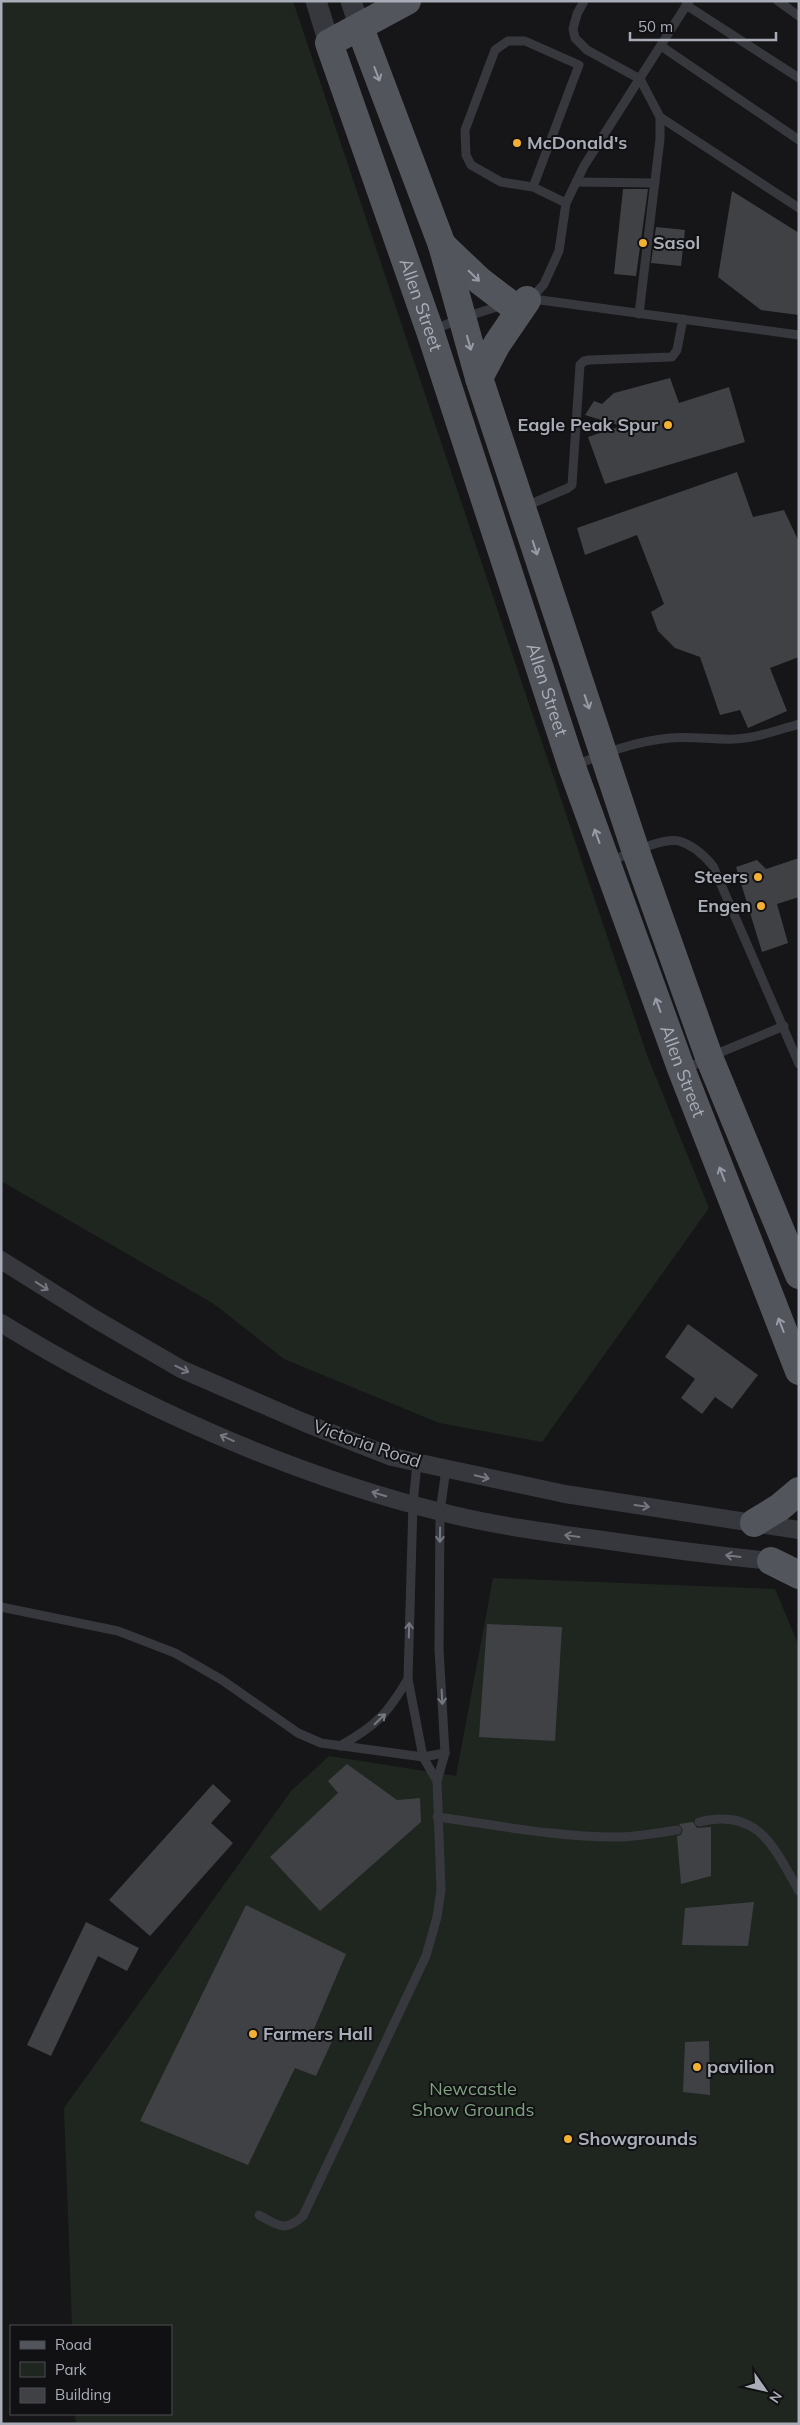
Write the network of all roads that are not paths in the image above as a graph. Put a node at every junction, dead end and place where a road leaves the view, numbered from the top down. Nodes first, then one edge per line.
1 (316, 1) edge
2 (351, 1) edge
3 (407, 1) edge
4 (584, 1) edge
5 (778, 1) edge
6 (687, 3) edge
7 (799, 16) edge
8 (360, 28) junction
9 (329, 43) junction
10 (661, 46) junction
11 (587, 50) junction
12 (579, 65) junction
13 (799, 78) edge
14 (640, 79) junction
15 (660, 116) junction
16 (799, 140) edge
17 (576, 182) junction
18 (655, 182) junction
19 (533, 187) junction
20 (566, 203) junction
21 (799, 208) edge
22 (442, 245) junction
23 (523, 301) junction
24 (638, 314) junction
25 (462, 318) junction
26 (683, 319) junction
27 (430, 331) junction
28 (799, 335) edge
29 (479, 378) junction
30 (522, 508) junction
31 (552, 597) junction
32 (520, 608) junction
33 (799, 724) edge
34 (604, 753) junction
35 (572, 768) junction
36 (635, 849) junction
37 (606, 863) junction
38 (784, 1026) junction
39 (709, 1057) junction
40 (799, 1064) edge
41 (682, 1071) junction
42 (1, 1260) edge
43 (799, 1275) edge
44 (1, 1323) edge
45 (799, 1370) edge
46 (417, 1463) junction
47 (446, 1469) junction
48 (799, 1491) edge
49 (413, 1504) junction
50 (440, 1512) junction
51 (754, 1522) junction
52 (799, 1530) edge
53 (771, 1561) junction
54 (799, 1564) edge
55 (799, 1576) edge
56 (1, 1607) edge
57 (408, 1679) junction
58 (340, 1746) junction
59 (445, 1753) junction
60 (423, 1757) junction
61 (437, 1781) junction
62 (437, 1816) junction
63 (699, 1822) dead end
64 (677, 1830) dead end
65 (799, 1891) edge
66 (259, 2215) dead end

1 - 9 street, Allen Street
2 - 8 street, Allen Street
3 - 8 main road
4 - 11 lane
5 - 7 lane
6 - 10 lane
6 - 13 lane
8 - 9 main road
8 -> 22 main road, Allen Street
9 - 27 main road, Allen Street
10 - 14 lane
10 - 16 lane
11 - 12 lane
11 - 14 lane
12 - 19 lane
12 - 19 lane
14 - 15 lane
14 - 17 lane
15 - 18 lane
15 - 21 lane
17 - 18 lane
17 - 20 lane
18 - 24 lane
19 - 20 lane
20 - 23 lane
22 -> 23 main road
22 - 25 main road, Allen Street
23 - 24 lane
23 - 25 lane
23 - 29 main road
24 - 26 lane
25 - 27 lane
25 -> 29 main road, Allen Street
26 - 28 lane
26 - 30 lane
27 - 32 main road, Allen Street
29 - 30 main road, Allen Street
30 -> 31 main road, Allen Street
31 - 32 main road
31 -> 34 main road, Allen Street
32 - 35 main road, Allen Street
33 - 34 lane
34 - 35 lane
34 - 36 main road, Allen Street
37 -> 35 main road, Allen Street
36 - 37 lane
36 - 38 lane
36 - 39 main road, Allen Street
41 -> 37 main road, Allen Street
38 - 39 lane
38 - 40 lane
39 - 41 lane
39 - 43 main road, Allen Street
45 -> 41 main road, Allen Street
42 -> 46 street, Victoria Road
49 -> 44 street
46 - 47 street, Victoria Road
46 - 49 lane
47 - 50 lane
47 -> 51 street, Victoria Road
48 - 51 main road
49 - 50 street
57 -> 49 lane
53 -> 50 street
50 -> 59 lane
51 - 52 street, Victoria Road
53 - 54 street
53 - 55 main road
56 - 58 lane
58 -> 57 lane
57 - 60 lane
58 - 60 lane
59 - 60 lane
59 - 61 lane
60 - 61 lane
61 - 62 lane
62 - 64 lane
62 - 66 lane
63 - 65 lane

